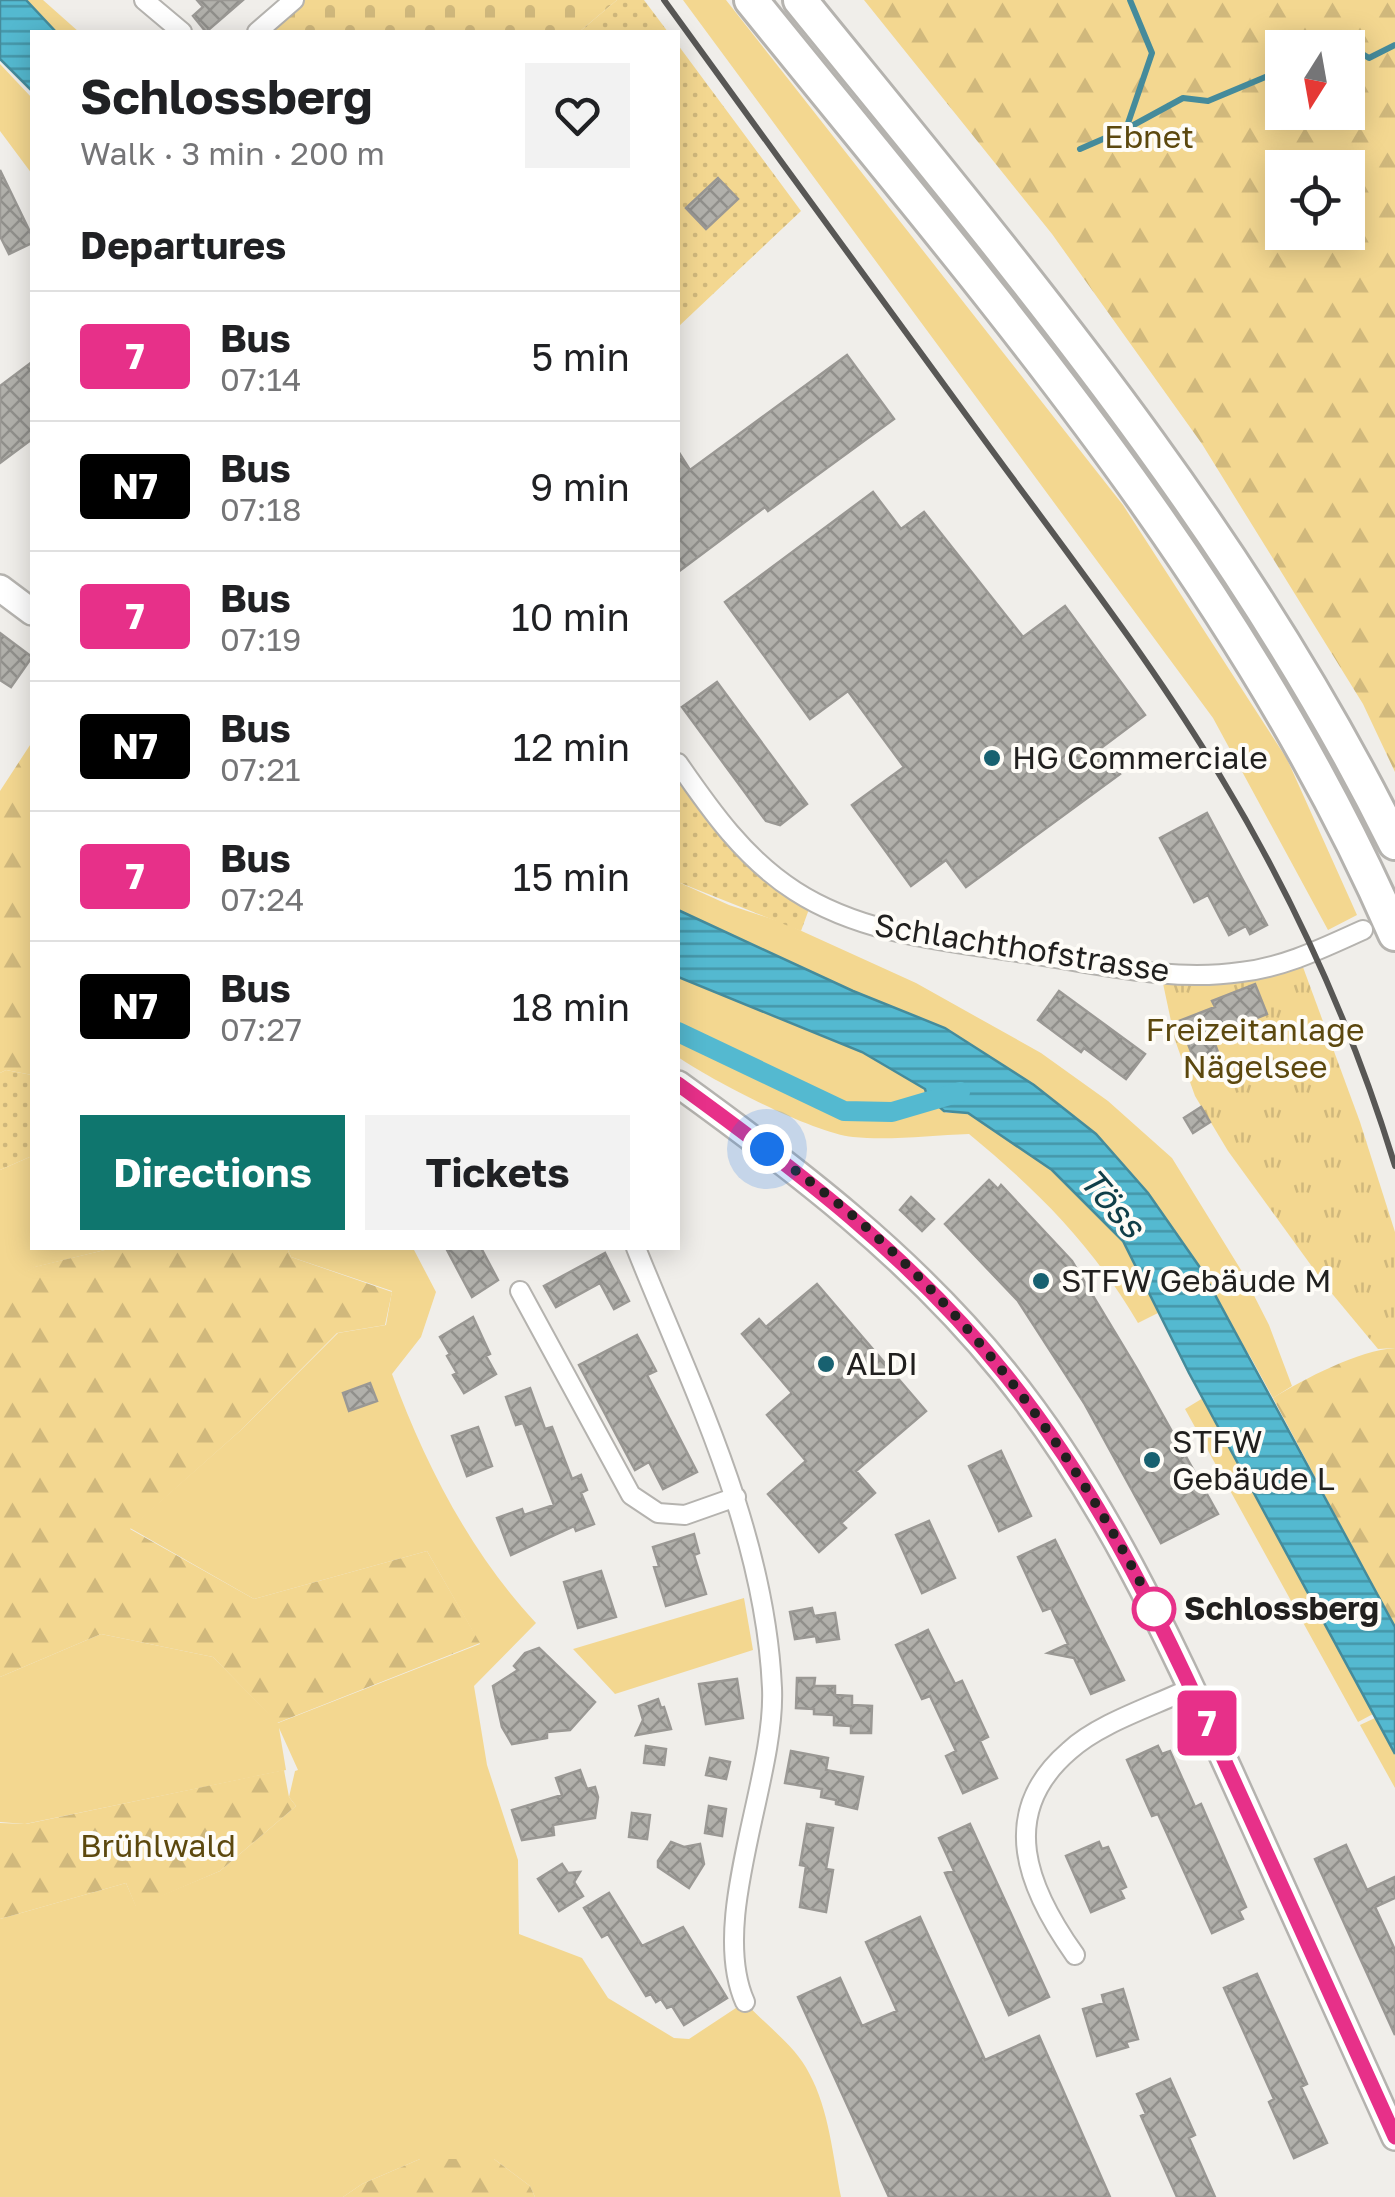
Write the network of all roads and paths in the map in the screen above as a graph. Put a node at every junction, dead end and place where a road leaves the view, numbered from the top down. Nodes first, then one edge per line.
1 (144, 0) edge
2 (294, 0) edge
3 (752, 0) edge
4 (800, 0) edge
5 (180, 30) edge
6 (259, 30) edge
7 (0, 588) edge
8 (30, 610) edge
9 (680, 766) edge
10 (1395, 843) edge
11 (1379, 932) edge
12 (680, 1085) edge
13 (637, 1250) edge
14 (520, 1291) dead end
15 (736, 1497) junction
16 (1191, 1688) junction
17 (1075, 1955) dead end
18 (745, 2002) dead end
19 (1395, 2136) edge

1 - 5 street
2 - 6 street
3 - 11 highway
4 - 10 highway
7 - 8 main road
9 - 11 street, Schlachthofstrasse
12 - 16 main road
13 - 15 street
14 - 15 street
15 - 18 street
16 - 17 street
16 - 19 main road

